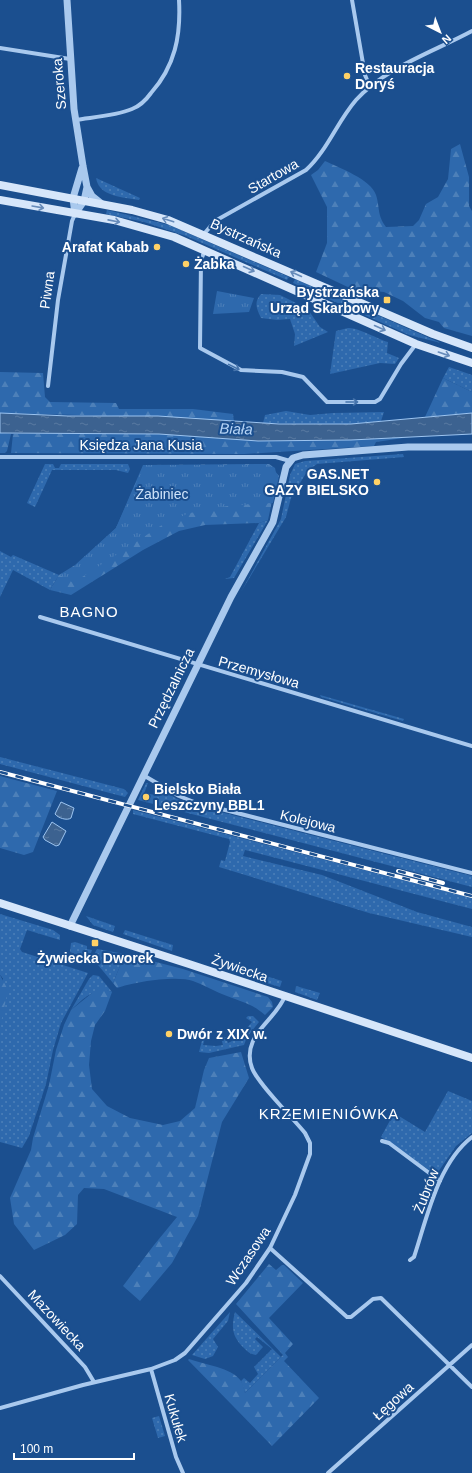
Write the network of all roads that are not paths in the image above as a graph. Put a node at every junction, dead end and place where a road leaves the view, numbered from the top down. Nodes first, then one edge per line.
1 (67, 0) edge
2 (179, 0) edge
3 (352, 0) edge
4 (472, 31) edge
5 (0, 48) edge
6 (70, 59) junction
7 (370, 87) junction
8 (76, 120) junction
9 (83, 166) junction
10 (0, 185) edge
11 (87, 187) junction
12 (73, 198) junction
13 (0, 200) edge
14 (84, 201) junction
15 (102, 204) junction
16 (75, 214) junction
17 (204, 234) junction
18 (205, 250) junction
19 (416, 344) junction
20 (472, 348) edge
21 (472, 363) edge
22 (48, 386) dead end
23 (472, 447) edge
24 (0, 457) edge
25 (290, 461) junction
26 (40, 617) dead end
27 (197, 665) junction
28 (472, 746) edge
29 (143, 775) junction
30 (472, 873) edge
31 (0, 903) edge
32 (70, 926) junction
33 (285, 996) junction
34 (472, 1058) edge
35 (472, 1137) edge
36 (382, 1141) dead end
37 (440, 1181) junction
38 (270, 1248) junction
39 (410, 1260) dead end
40 (0, 1276) edge
41 (472, 1345) edge
42 (450, 1364) junction
43 (151, 1369) junction
44 (94, 1382) junction
45 (472, 1387) edge
46 (0, 1408) edge
47 (183, 1473) edge
48 (328, 1473) edge

1 - 6 street, Szeroka
2 - 8 street
3 - 7 street
4 - 7 street, Startowa
5 - 6 street
6 - 8 street, Szeroka
7 - 17 street, Startowa
8 - 9 street, Szeroka
9 - 11 street, Szeroka
9 - 12 street, Szeroka
10 - 12 main road, Bystrzańska
11 - 14 street, Szeroka
11 - 15 street, Szeroka
12 - 14 main road, Bystrzańska
12 - 16 street, Piwna
13 -> 16 main road, Bystrzańska
14 - 15 main road, Bystrzańska
14 - 16 street, Szeroka
17 -> 15 main road, Bystrzańska
16 -> 18 main road, Bystrzańska
16 - 22 street, Piwna
20 -> 17 main road, Bystrzańska
18 -> 19 main road, Bystrzańska
18 -> 19 street
19 -> 21 main road, Bystrzańska
23 - 25 street, Księdza Jana Kusia
24 - 25 street, Księdza Jana Kusia
25 - 27 street, Przędzalnicza
26 - 27 street, Przemysłowa
27 - 28 street, Przemysłowa
27 - 29 street, Przędzalnicza
29 - 30 street, Kolejowa
29 - 32 street, Przędzalnicza
31 - 32 main road, Żywiecka
32 - 33 main road, Żywiecka
33 - 34 main road, Żywiecka
33 - 38 street, Wczasowa
35 - 37 street, Żubrów
36 - 37 street
37 - 39 street, Żubrów
38 - 42 street
38 - 43 street, Wczasowa
40 - 44 street, Mazowiecka
41 - 42 street, Łęgowa
42 - 45 street
42 - 48 street, Łęgowa
43 - 44 street, Wczasowa
43 - 47 street, Kukułek
44 - 46 street, Wczasowa

